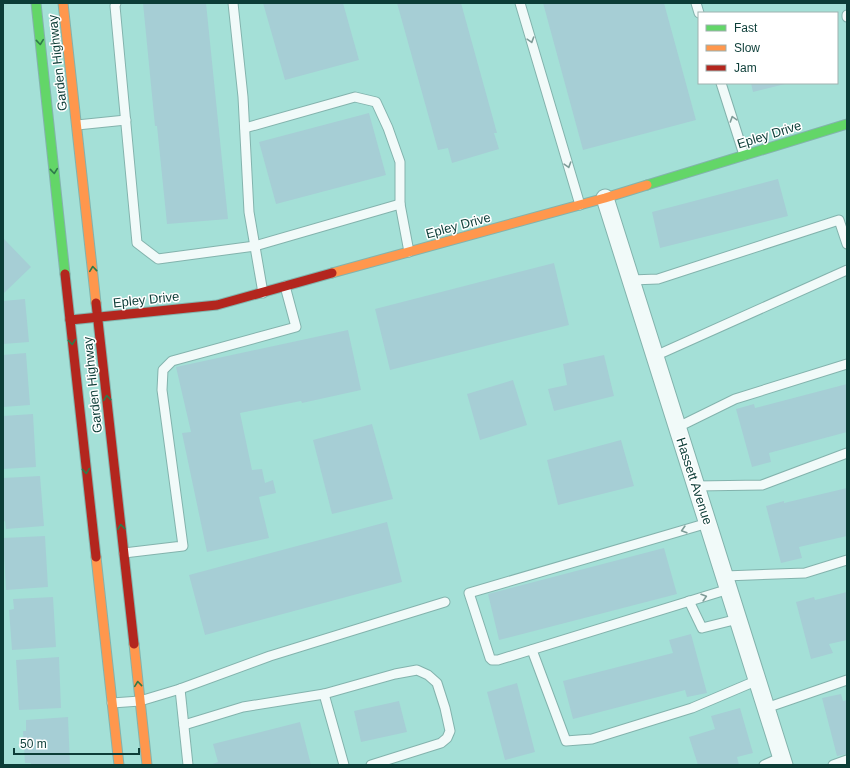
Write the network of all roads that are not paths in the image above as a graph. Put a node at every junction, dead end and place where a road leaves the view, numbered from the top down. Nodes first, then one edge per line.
1 (36, 3) edge
2 (63, 3) edge
3 (116, 3) edge
4 (233, 3) edge
5 (520, 3) edge
6 (722, 84) edge
7 (126, 120) junction
8 (847, 124) edge
9 (77, 125) junction
10 (245, 128) junction
11 (744, 155) junction
12 (605, 198) junction
13 (400, 204) junction
14 (580, 205) junction
15 (847, 244) edge
16 (255, 246) junction
17 (409, 252) junction
18 (847, 270) edge
19 (631, 280) junction
20 (285, 286) junction
21 (263, 292) junction
22 (98, 317) junction
23 (70, 320) junction
24 (655, 356) junction
25 (847, 364) edge
26 (678, 427) junction
27 (847, 453) edge
28 (696, 486) junction
29 (708, 523) junction
30 (124, 552) junction
31 (847, 560) edge
32 (727, 582) junction
33 (689, 601) junction
34 (445, 602) dead end
35 (738, 618) junction
36 (532, 650) junction
37 (758, 680) junction
38 (847, 680) edge
39 (180, 689) junction
40 (324, 694) junction
41 (140, 701) junction
42 (112, 703) junction
43 (766, 708) junction
44 (184, 725) junction
45 (847, 760) edge
46 (783, 761) edge
47 (119, 765) edge
48 (147, 765) edge
49 (188, 765) edge
50 (344, 765) edge
51 (371, 765) edge
52 (764, 765) edge
53 (833, 765) edge

1 -> 23 main road, Garden Highway
2 - 9 main road, Garden Highway
3 - 7 lane
4 - 10 lane
5 -> 14 lane
11 -> 6 lane
7 - 9 lane
7 - 16 lane
8 - 11 main road, Epley Drive
22 -> 9 main road, Garden Highway
10 - 13 lane
10 - 16 lane
11 - 12 main road, Epley Drive
12 - 14 main road, Epley Drive
12 - 19 street, Hassett Avenue
13 - 16 lane
13 - 17 lane
14 - 17 main road, Epley Drive
15 - 19 lane
16 - 21 lane
17 - 20 main road, Epley Drive
18 - 24 lane
19 - 24 street, Hassett Avenue
20 - 21 main road, Epley Drive
20 - 30 lane
21 - 22 main road, Epley Drive
22 - 23 main road, Epley Drive
30 -> 22 main road, Garden Highway
23 -> 42 main road, Garden Highway
24 - 26 street, Hassett Avenue
25 - 26 lane
26 - 28 street, Hassett Avenue
27 - 28 lane
28 - 29 street, Hassett Avenue
29 - 32 street, Hassett Avenue
29 -> 36 lane
41 -> 30 main road, Garden Highway
31 - 32 lane
33 -> 32 lane
32 - 35 street, Hassett Avenue
33 - 35 lane
33 - 36 lane
34 - 39 lane
35 - 37 street, Hassett Avenue
36 - 37 lane
37 - 43 street, Hassett Avenue
38 - 43 lane
39 - 41 lane
39 - 44 lane
40 - 44 lane
40 - 50 lane
40 - 51 lane
41 - 42 lane
41 - 48 main road, Garden Highway
42 - 47 main road, Garden Highway
43 - 46 street, Hassett Avenue
44 - 49 lane
45 - 53 lane
46 - 52 lane

